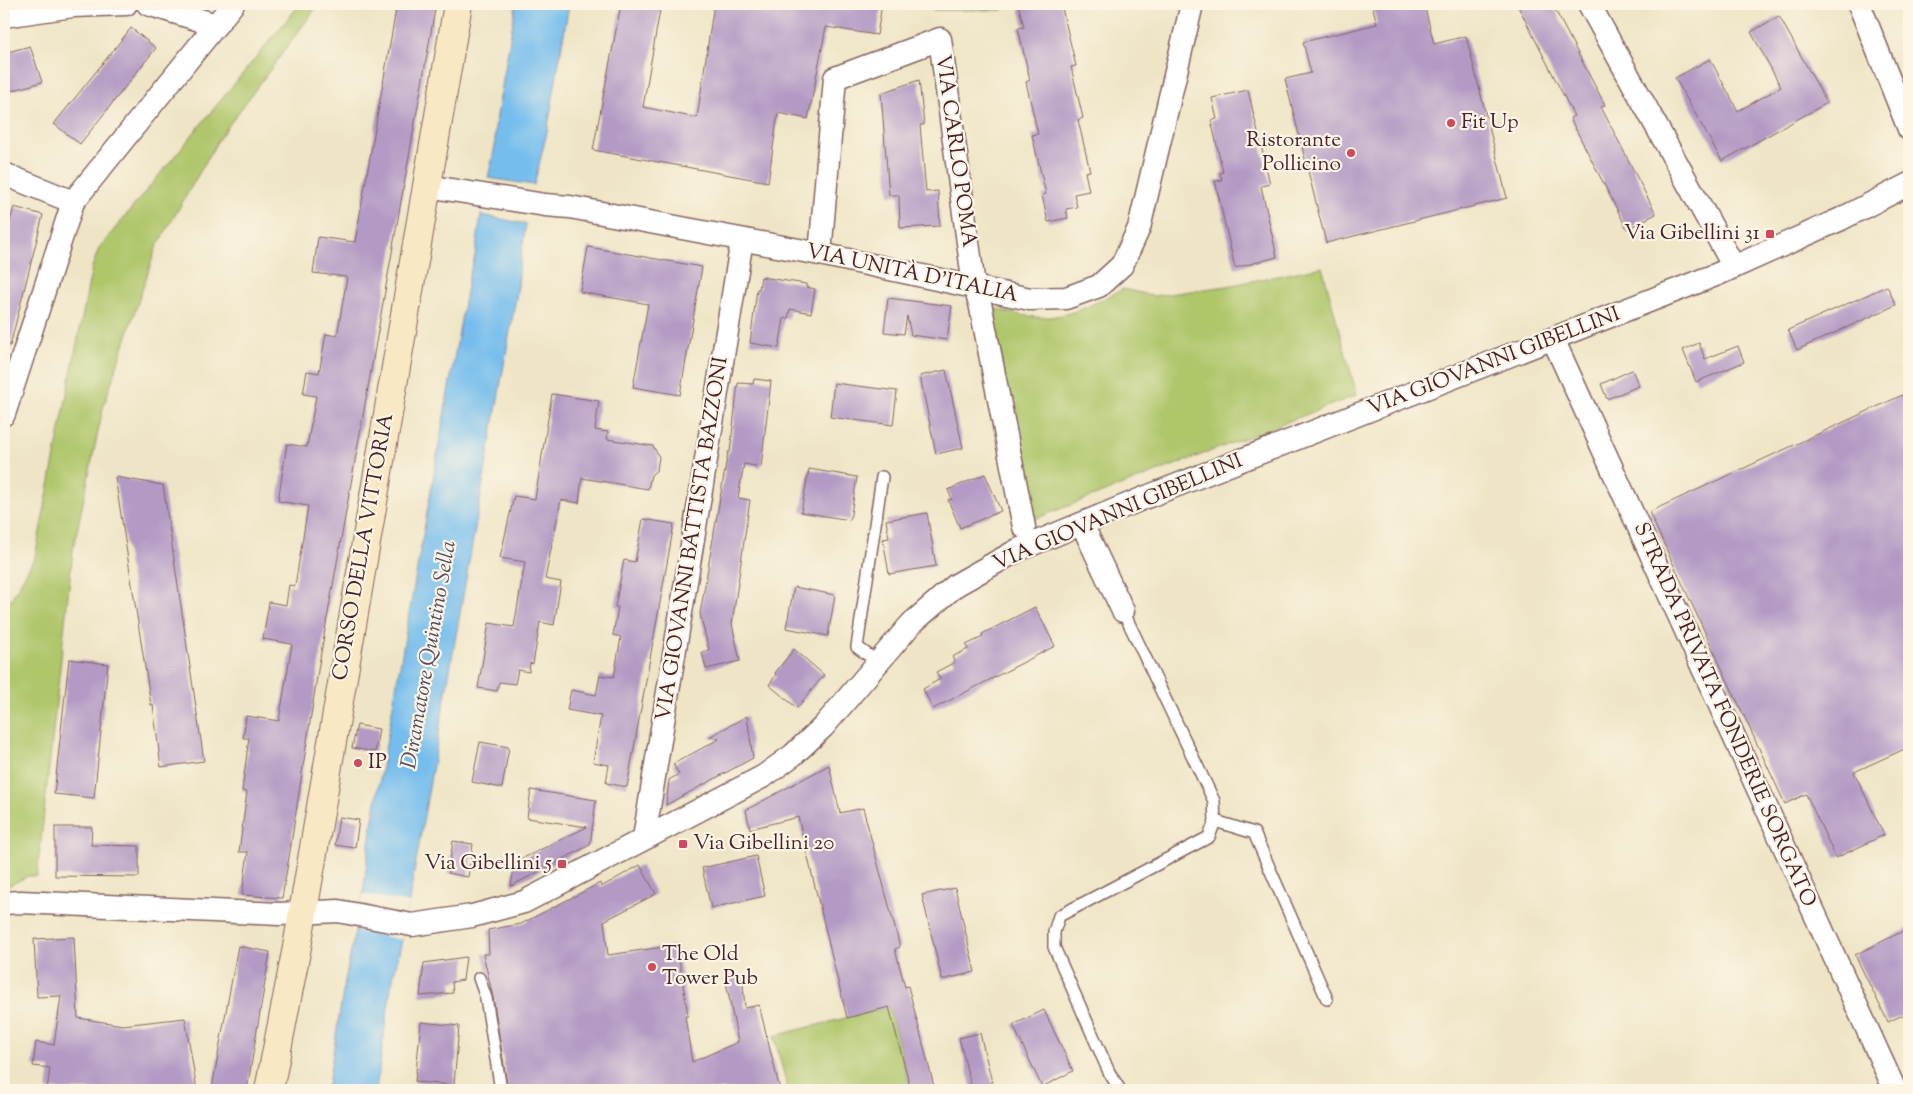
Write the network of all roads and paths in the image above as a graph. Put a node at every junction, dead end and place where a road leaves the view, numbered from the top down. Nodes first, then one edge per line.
1 (126, 4) edge
2 (148, 4) edge
3 (233, 4) edge
4 (458, 4) edge
5 (1192, 4) edge
6 (1589, 4) edge
7 (1859, 4) edge
8 (4, 16) edge
9 (203, 16) edge
10 (1909, 129) edge
11 (4, 174) edge
12 (1909, 184) edge
13 (426, 186) junction
14 (73, 202) junction
15 (742, 240) junction
16 (820, 254) junction
17 (1734, 267) junction
18 (974, 286) junction
19 (1554, 339) junction
20 (13, 356) edge
21 (4, 414) edge
22 (882, 477) dead end
23 (1082, 524) junction
24 (1024, 528) dead end
25 (1123, 611) joint
26 (879, 663) junction
27 (1215, 821) junction
28 (644, 838) junction
29 (4, 904) edge
30 (301, 913) junction
31 (479, 978) dead end
32 (1327, 999) dead end
33 (269, 1090) edge
34 (502, 1090) edge
35 (1120, 1090) edge
36 (1895, 1090) edge

1 - 8 street
2 - 9 street
3 - 9 street
4 - 13 main road, CORSO DELLA VITTORIA
5 - 18 street, VIA UNITÀ D'ITALIA
6 - 17 street
7 - 10 street
9 - 14 street
11 - 14 street
12 - 17 street, VIA GIOVANNI GIBELLINI
13 - 15 street, VIA UNITÀ D'ITALIA
13 - 30 main road, CORSO DELLA VITTORIA
14 - 20 street
15 - 16 street, VIA UNITÀ D'ITALIA
15 - 28 street, VIA GIOVANNI BATTISTA BAZZONI
16 - 18 street, VIA UNITÀ D'ITALIA
16 - 18 street, VIA CARLO POMA
17 - 19 street, VIA GIOVANNI GIBELLINI
18 - 24 street, VIA CARLO POMA
19 - 23 street, VIA GIOVANNI GIBELLINI
19 - 36 street, STRADA PRIVATA FONDERIE SORGATO
20 - 21 street
22 - 26 lane
23 - 25 street
23 - 26 street, VIA GIOVANNI GIBELLINI
25 - 27 lane
26 - 28 street, VIA GIOVANNI GIBELLINI
27 - 32 lane
27 - 35 lane
28 - 30 street, VIA GIOVANNI GIBELLINI
29 - 30 street, VIA GIOVANNI GIBELLINI
30 - 33 main road, CORSO DELLA VITTORIA
31 - 34 lane

